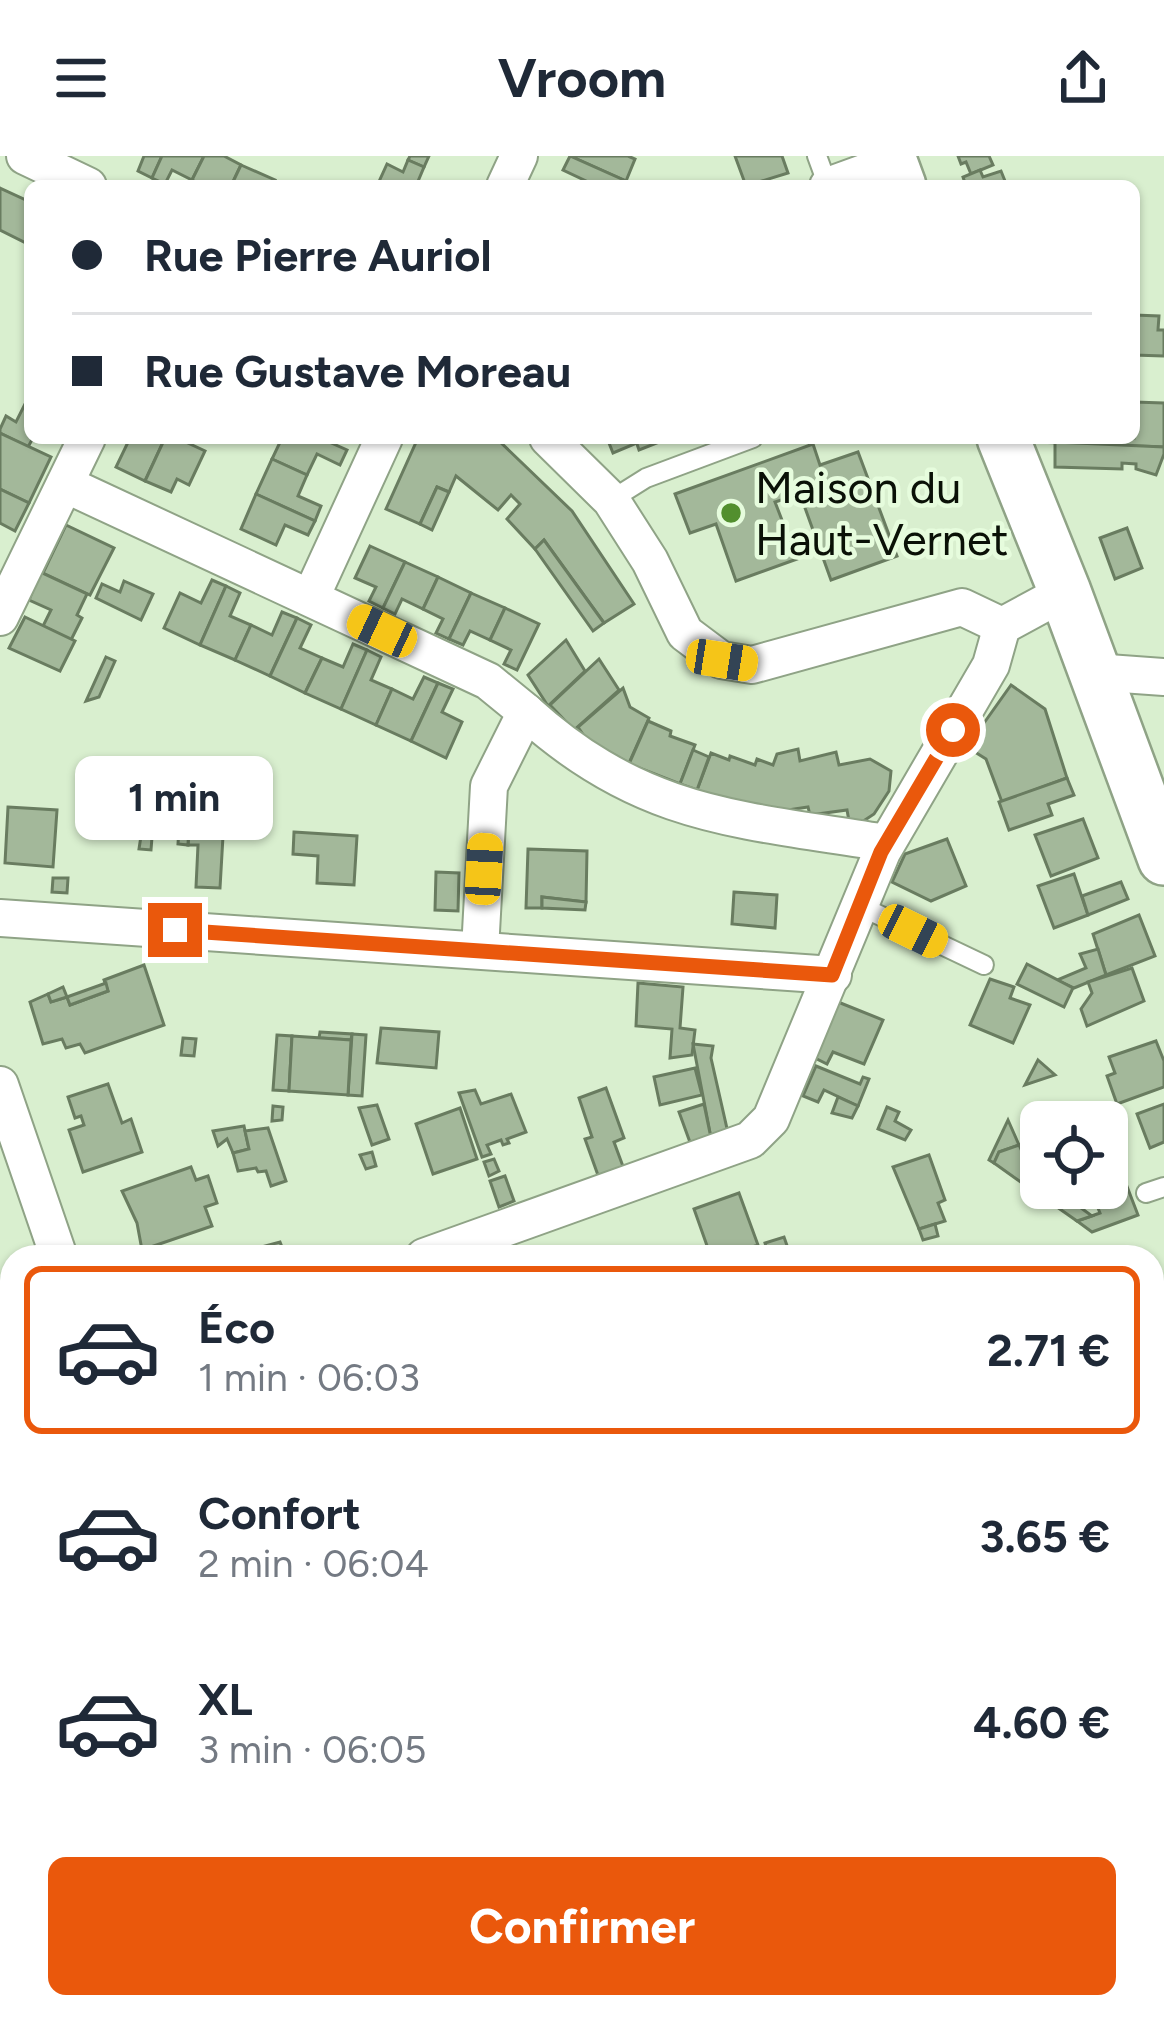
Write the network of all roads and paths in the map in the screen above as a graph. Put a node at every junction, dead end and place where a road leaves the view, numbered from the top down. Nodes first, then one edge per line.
1 (25, 156) edge
2 (894, 168) edge
3 (75, 180) edge
4 (850, 180) edge
5 (84, 444) edge
6 (380, 444) edge
7 (554, 444) edge
8 (737, 444) edge
9 (1005, 444) edge
10 (65, 484) junction
11 (611, 500) junction
12 (1065, 592) junction
13 (311, 597) junction
14 (0, 616) edge
15 (1002, 626) junction
16 (1094, 672) junction
17 (1164, 677) edge
18 (526, 712) junction
19 (886, 843) junction
20 (1164, 859) edge
21 (860, 906) junction
22 (0, 918) edge
23 (480, 950) junction
24 (984, 965) dead end
25 (832, 975) junction
26 (0, 1084) edge
27 (9, 1146) edge
28 (54, 1245) edge
29 (457, 1245) edge

1 - 3 street
2 - 4 street
5 - 10 street
6 - 13 street
7 - 11 street
8 - 11 lane
9 - 12 main road
10 - 13 street
10 - 14 street
11 - 15 street
12 - 15 street
12 - 16 main road
13 - 18 street
15 - 19 street
16 - 17 street
16 - 20 main road
18 - 19 street
18 - 23 street
19 - 21 street
21 - 24 lane
21 - 25 street
22 - 23 street
23 - 25 street
25 - 29 street
26 - 27 street
27 - 28 street

